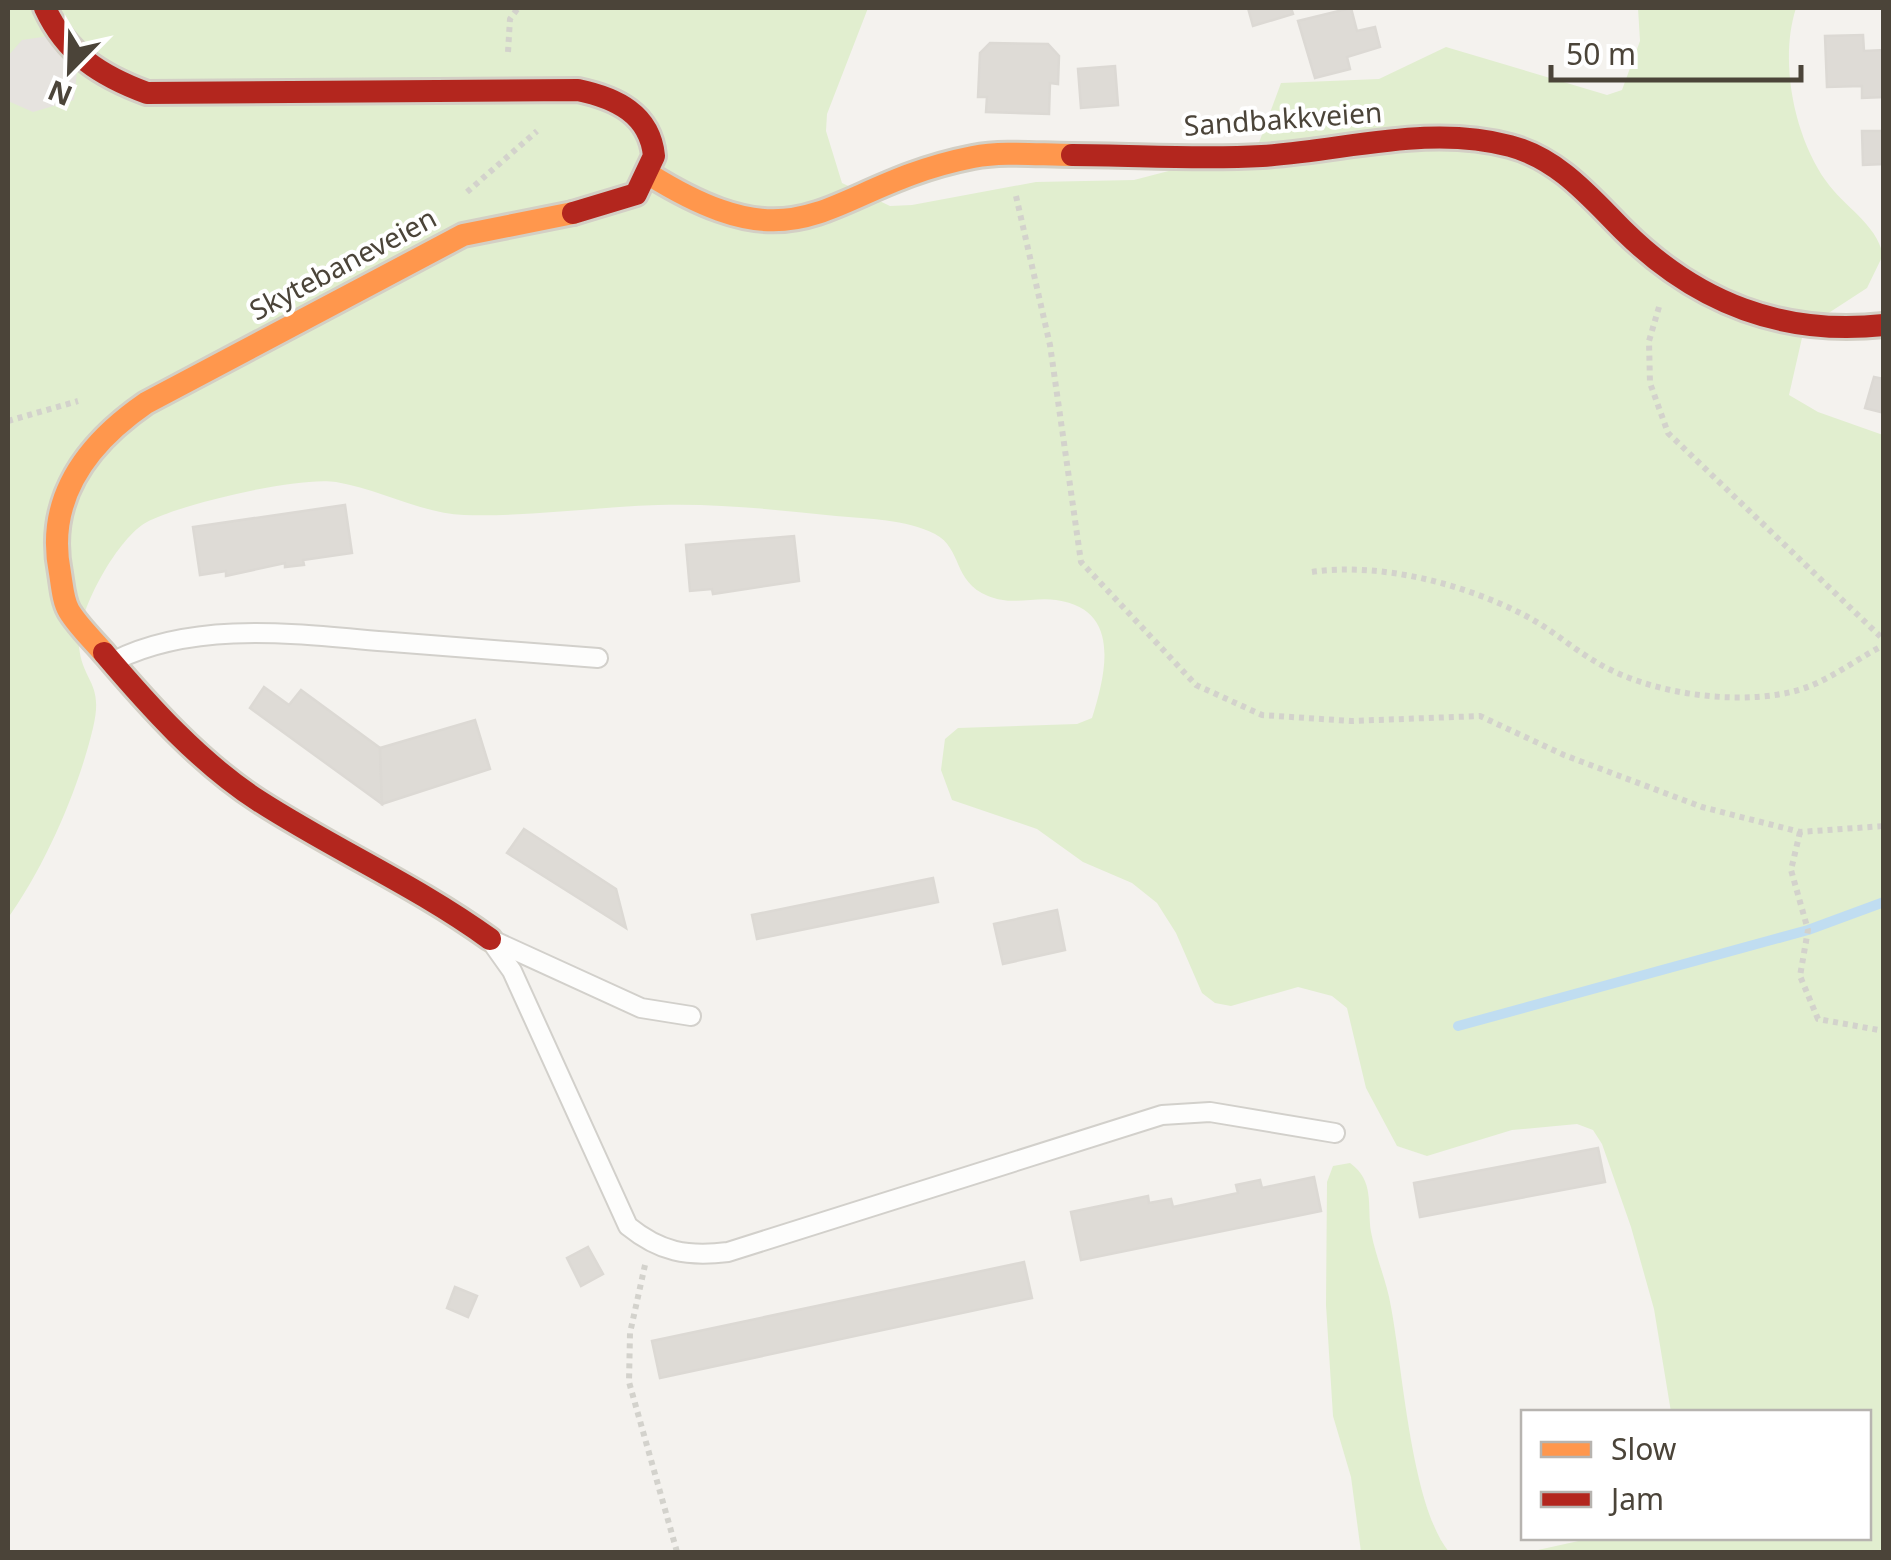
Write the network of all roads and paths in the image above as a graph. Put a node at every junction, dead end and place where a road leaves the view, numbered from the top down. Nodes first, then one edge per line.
1 (46, 8) edge
2 (650, 175) junction
3 (1016, 196) dead end
4 (1669, 272) junction
5 (1884, 324) edge
6 (1312, 572) dead end
7 (1884, 642) edge
8 (598, 658) dead end
9 (110, 663) junction
10 (1884, 826) edge
11 (1800, 832) junction
12 (490, 939) junction
13 (691, 1016) dead end
14 (1884, 1031) edge
15 (1335, 1134) dead end
16 (650, 1244) junction
17 (677, 1552) edge

1 - 2 street
2 - 4 street, Sandbakkveien
2 - 9 street, Skytebaneveien
3 - 11 path
4 - 5 street, Sandbakkveien
4 - 7 path
6 - 7 path
8 - 9 lane
9 - 12 street, Skytebaneveien
10 - 11 path
11 - 14 path
12 - 13 lane
12 - 16 lane
15 - 16 lane
16 - 17 path

